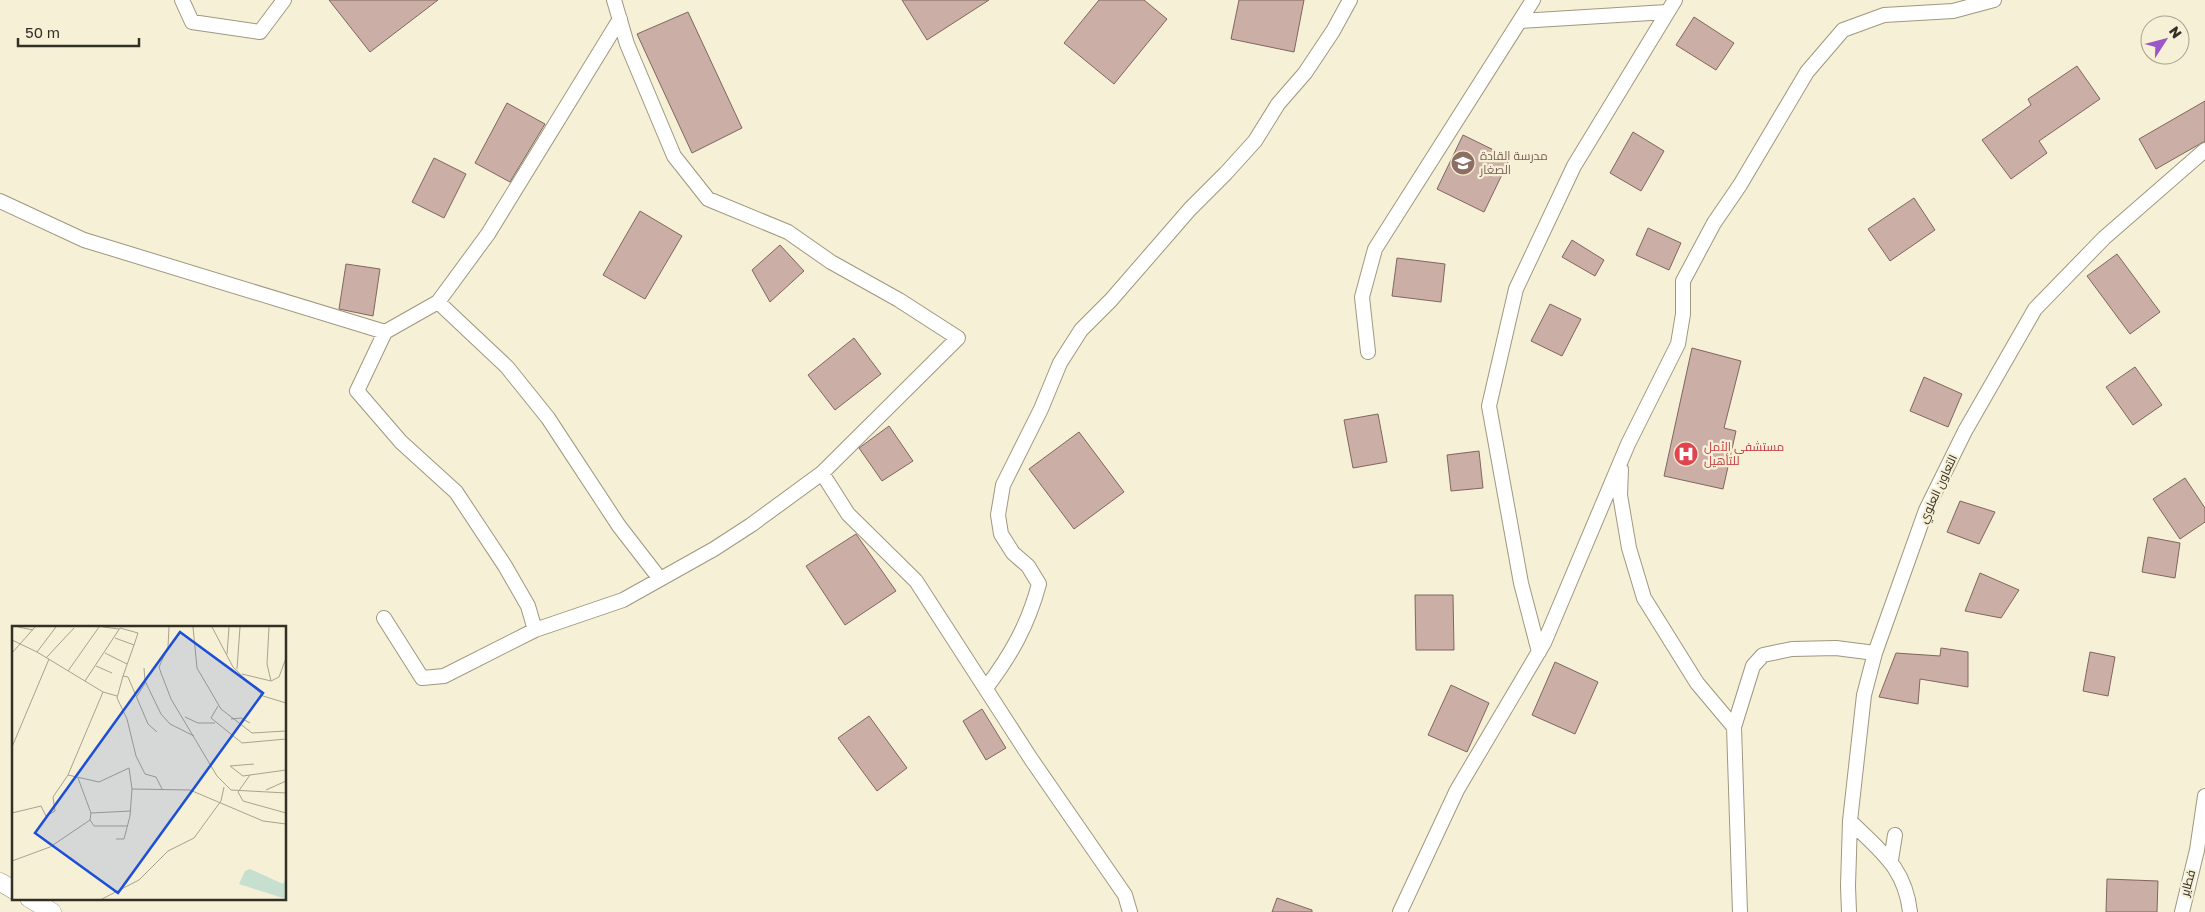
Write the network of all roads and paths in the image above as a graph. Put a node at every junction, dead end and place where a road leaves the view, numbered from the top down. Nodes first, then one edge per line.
1 (182, 0) edge
2 (284, 0) edge
3 (614, 0) edge
4 (1350, 0) edge
5 (1533, 0) edge
6 (1994, 0) edge
7 (1671, 6) edge
8 (620, 19) junction
9 (1521, 21) junction
10 (2205, 150) edge
11 (0, 201) edge
12 (438, 302) junction
13 (385, 332) junction
14 (1368, 352) dead end
15 (1621, 461) junction
16 (822, 474) junction
17 (660, 579) junction
18 (384, 618) dead end
19 (534, 630) junction
20 (1539, 652) junction
21 (1876, 653) junction
22 (986, 688) junction
23 (1734, 727) junction
24 (2205, 796) edge
25 (1850, 821) junction
26 (1895, 835) dead end
27 (1891, 860) junction
28 (0, 882) edge
29 (12, 889) edge
30 (32, 900) edge
31 (52, 912) edge
32 (1130, 912) edge
33 (1400, 912) edge
34 (1740, 912) edge
35 (1849, 912) edge
36 (1910, 912) edge
37 (2182, 912) edge

1 - 2 street
3 - 8 street
4 - 22 street
5 - 9 street
6 - 15 street
7 - 9 street
7 - 20 street
8 - 12 street
8 - 16 street
9 - 14 street
10 - 21 street, التعاون العلوي
11 - 13 street
12 - 13 street
12 - 17 street
13 - 19 street
15 - 20 street
15 - 23 street
16 - 17 street
16 - 22 street
17 - 19 street
18 - 19 street
20 - 33 street
21 - 23 street
21 - 25 street, التعاون العلوي
22 - 32 street
23 - 34 street
24 - 37 street, فطاير
25 - 27 street
25 - 35 street, التعاون العلوي
26 - 27 street
27 - 36 street
28 - 29 street
30 - 31 street

